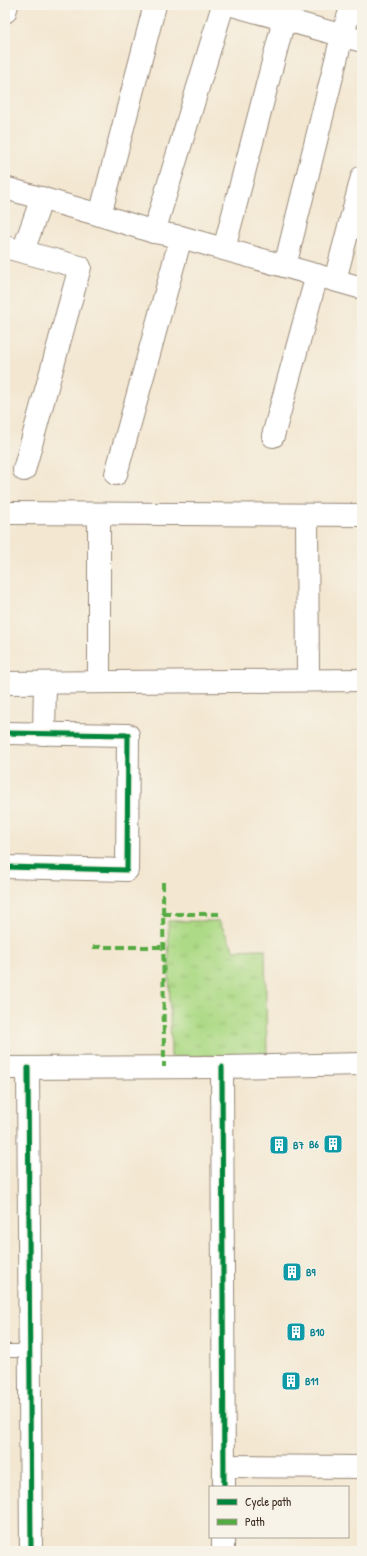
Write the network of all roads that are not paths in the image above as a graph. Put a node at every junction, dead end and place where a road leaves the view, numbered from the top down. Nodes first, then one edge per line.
1 (7, 5) edge
2 (155, 5) edge
3 (223, 5) edge
4 (232, 5) edge
5 (352, 5) edge
6 (5, 12) edge
7 (284, 20) junction
8 (352, 39) edge
9 (362, 177) edge
10 (5, 188) edge
11 (42, 198) junction
12 (100, 214) junction
13 (154, 232) junction
14 (181, 237) junction
15 (14, 249) edge
16 (224, 249) junction
17 (285, 266) junction
18 (326, 278) junction
19 (362, 288) edge
20 (273, 436) dead end
21 (24, 470) dead end
22 (116, 474) dead end
23 (5, 513) edge
24 (99, 514) junction
25 (307, 515) junction
26 (362, 515) edge
27 (308, 680) junction
28 (362, 680) edge
29 (99, 682) junction
30 (5, 683) edge
31 (45, 683) junction
32 (5, 733) edge
33 (44, 734) junction
34 (5, 867) edge
35 (362, 1064) edge
36 (222, 1067) junction
37 (5, 1068) edge
38 (28, 1068) junction
39 (5, 1351) edge
40 (30, 1351) junction
41 (224, 1466) junction
42 (362, 1468) edge
43 (224, 1486) edge
44 (223, 1538) edge
45 (31, 1551) edge
46 (223, 1551) edge

1 - 6 street
2 - 12 street
3 - 13 street
4 - 7 street
5 - 8 street
7 - 8 street
7 - 16 street
8 - 17 street
9 - 18 street
10 - 11 street
11 - 12 street
11 - 15 street
12 - 13 street
13 - 14 street
14 - 16 street
14 - 22 street
15 - 21 street
16 - 17 street
17 - 18 street
18 - 19 street
18 - 20 street
23 - 24 street
24 - 25 street
24 - 29 street
25 - 26 street
25 - 27 street
27 - 28 street
27 - 29 street
29 - 31 street
30 - 31 street
31 - 33 street
32 - 33 street
33 - 34 street
35 - 36 street
36 - 38 street
36 - 41 street
37 - 38 street
38 - 40 street
39 - 40 lane
40 - 45 street
41 - 42 street
41 - 43 street
44 - 46 street

